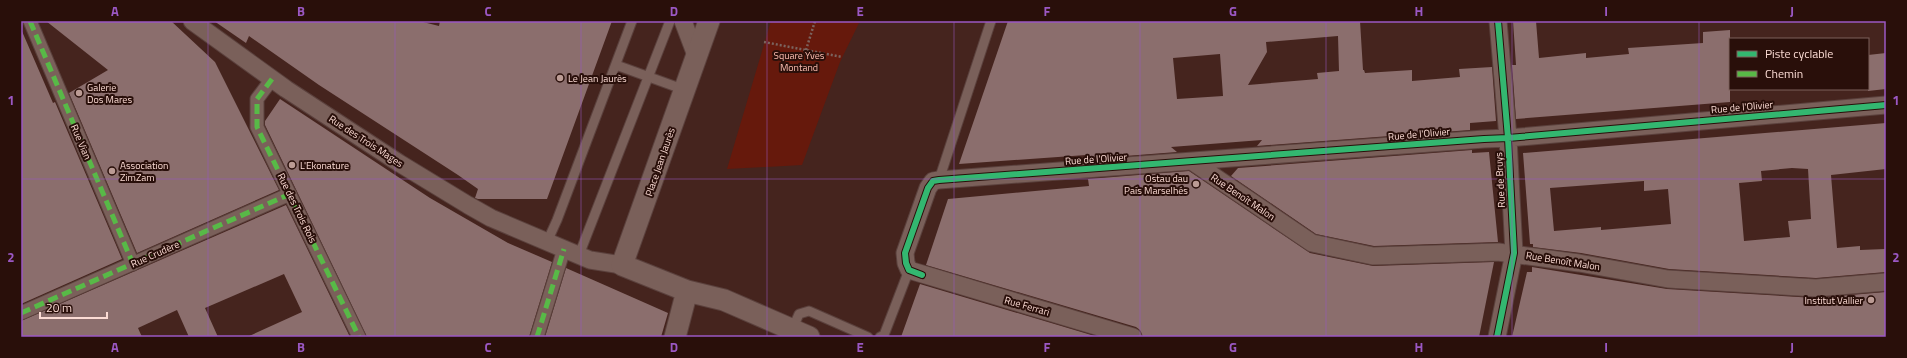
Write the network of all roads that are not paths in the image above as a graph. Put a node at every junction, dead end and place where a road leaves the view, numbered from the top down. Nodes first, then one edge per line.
1 (30, 21) edge
2 (192, 21) edge
3 (632, 21) edge
4 (670, 21) edge
5 (683, 21) edge
6 (709, 21) edge
7 (991, 21) edge
8 (1498, 21) edge
9 (697, 58) junction
10 (616, 65) junction
11 (648, 77) junction
12 (272, 78) junction
13 (685, 90) junction
14 (1886, 105) edge
15 (1508, 138) junction
16 (1193, 162) junction
17 (946, 179) junction
18 (290, 194) junction
19 (560, 247) junction
20 (1514, 253) junction
21 (133, 264) junction
22 (622, 265) junction
23 (916, 272) junction
24 (1886, 282) edge
25 (687, 291) junction
26 (21, 313) edge
27 (682, 314) junction
28 (800, 333) edge
29 (359, 337) edge
30 (537, 337) edge
31 (675, 337) edge
32 (693, 337) edge
33 (868, 337) edge
34 (880, 337) edge
35 (1133, 337) edge
36 (1497, 337) edge

1 - 21 street, Rue Vian
2 - 12 street, Rue des Trois Mages
3 - 10 lane
4 - 11 lane
5 - 9 street
6 - 9 street, Place Jean Jaurès
7 - 17 lane
8 - 15 street, Rue de Bruys
9 - 13 street, Place Jean Jaurès
10 - 11 lane
10 - 19 lane
11 - 13 lane
11 - 19 lane
12 - 18 street, Rue des Trois Rois
12 - 19 street, Rue des Trois Mages
13 - 22 street, Place Jean Jaurès
14 - 15 street, Rue de l'Olivier
15 - 16 street, Rue de l'Olivier
15 - 20 street, Rue de Bruys
16 - 17 street, Rue de l'Olivier
16 - 20 street, Rue Benoît Malon
17 - 23 street
18 - 21 street, Rue Crudère
18 - 29 street, Rue des Trois Rois
19 - 22 street
19 - 30 street
20 - 24 street, Rue Benoît Malon
20 - 36 street, Rue de Bruys
21 - 26 street, Rue Crudère
22 - 25 street
23 - 34 lane
23 - 35 street, Rue Ferrari
25 - 27 street
25 - 28 street
27 - 31 street
27 - 32 street
28 - 33 lane

